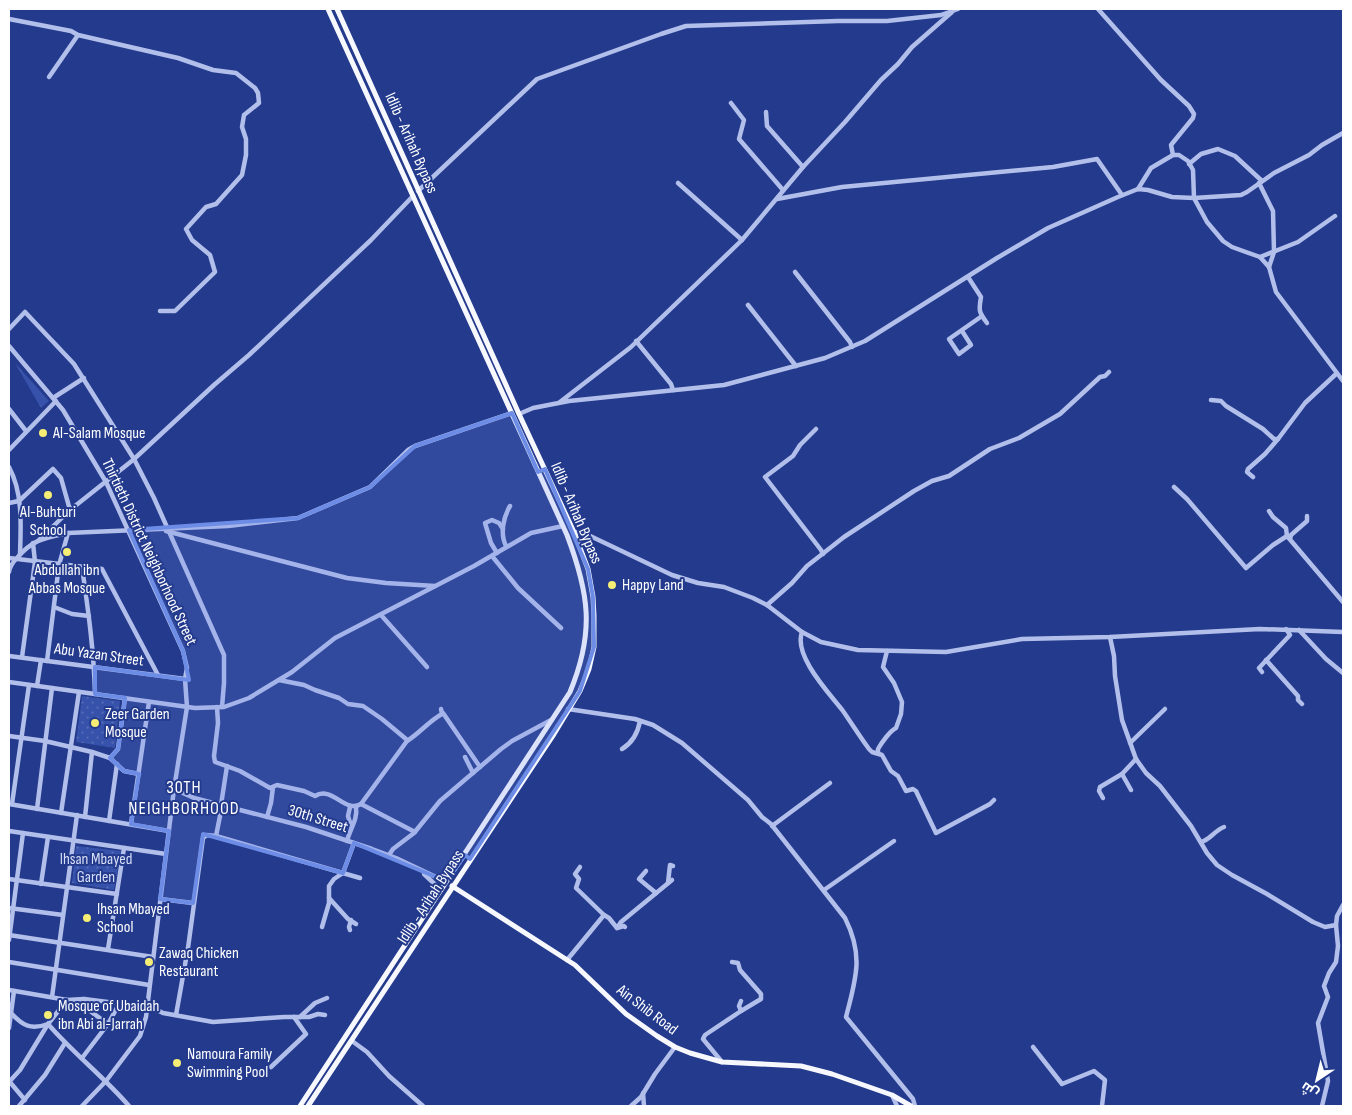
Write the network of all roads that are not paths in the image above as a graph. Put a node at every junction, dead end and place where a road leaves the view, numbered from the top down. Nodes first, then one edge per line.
1 (328, 9) edge
2 (337, 9) edge
3 (1098, 9) edge
4 (956, 10) edge
5 (9, 19) edge
6 (78, 35) junction
7 (49, 77) dead end
8 (731, 103) dead end
9 (766, 112) dead end
10 (1343, 133) edge
11 (1173, 155) junction
12 (1189, 164) junction
13 (803, 167) junction
14 (1260, 182) junction
15 (678, 183) dead end
16 (1138, 189) junction
17 (783, 190) junction
18 (418, 191) junction
19 (1122, 195) junction
20 (413, 196) junction
21 (1194, 198) junction
22 (776, 199) junction
23 (426, 209) junction
24 (420, 211) junction
25 (1335, 216) dead end
26 (742, 240) junction
27 (1274, 252) junction
28 (1260, 257) junction
29 (1269, 266) junction
30 (795, 272) dead end
31 (968, 277) junction
32 (748, 305) dead end
33 (160, 312) dead end
34 (982, 316) junction
35 (986, 323) dead end
36 (9, 329) edge
37 (962, 331) junction
38 (636, 341) junction
39 (9, 346) edge
40 (852, 347) junction
41 (9, 352) edge
42 (24, 365) junction
43 (796, 366) junction
44 (1109, 372) dead end
45 (1336, 374) junction
46 (84, 378) junction
47 (1343, 381) edge
48 (673, 390) junction
49 (54, 400) junction
50 (1211, 400) dead end
51 (559, 403) junction
52 (9, 409) edge
53 (512, 413) junction
54 (519, 414) junction
55 (816, 429) dead end
56 (26, 431) junction
57 (1278, 439) junction
58 (9, 450) edge
59 (134, 459) junction
60 (9, 467) edge
61 (545, 470) junction
62 (538, 472) junction
63 (1253, 477) dead end
64 (106, 482) junction
65 (1174, 487) dead end
66 (19, 501) junction
67 (9, 503) edge
68 (510, 506) dead end
69 (70, 510) junction
70 (1269, 511) dead end
71 (1307, 516) dead end
72 (563, 526) junction
73 (503, 529) junction
74 (129, 530) junction
75 (167, 531) junction
76 (574, 532) junction
77 (68, 533) junction
78 (1288, 538) junction
79 (35, 542) junction
80 (506, 546) junction
81 (20, 554) junction
82 (823, 554) junction
83 (494, 555) junction
84 (9, 558) edge
85 (16, 559) junction
86 (35, 562) junction
87 (59, 565) junction
88 (82, 567) junction
89 (9, 572) edge
90 (435, 586) junction
91 (1343, 602) edge
92 (767, 606) junction
93 (54, 608) junction
94 (381, 615) junction
95 (89, 616) junction
96 (561, 628) dead end
97 (1286, 629) junction
98 (1299, 630) junction
99 (802, 632) junction
100 (1343, 632) edge
101 (1110, 638) junction
102 (887, 651) junction
103 (9, 656) edge
104 (22, 657) junction
105 (41, 660) junction
106 (1266, 660) junction
107 (47, 661) junction
108 (95, 667) junction
109 (427, 667) dead end
110 (1262, 672) dead end
111 (1343, 673) edge
112 (158, 676) junction
113 (185, 679) junction
114 (280, 680) junction
115 (9, 682) edge
116 (29, 685) junction
117 (37, 686) junction
118 (52, 688) junction
119 (79, 692) junction
120 (95, 694) junction
121 (124, 698) junction
122 (150, 702) junction
123 (1302, 704) dead end
124 (187, 707) junction
125 (219, 707) junction
126 (568, 709) junction
127 (1165, 709) dead end
128 (552, 719) junction
129 (640, 721) junction
130 (9, 736) edge
131 (22, 738) junction
132 (45, 741) junction
133 (407, 741) junction
134 (1130, 743) junction
135 (72, 746) junction
136 (622, 749) dead end
137 (92, 752) junction
138 (878, 753) junction
139 (465, 757) dead end
140 (110, 758) junction
141 (1136, 759) junction
142 (118, 764) junction
143 (227, 766) junction
144 (480, 767) junction
145 (473, 773) junction
146 (139, 774) junction
147 (1122, 774) junction
148 (830, 783) dead end
149 (273, 787) junction
150 (174, 789) junction
151 (1131, 790) dead end
152 (1103, 798) dead end
153 (994, 800) dead end
154 (10, 804) edge
155 (222, 805) junction
156 (358, 805) junction
157 (350, 807) junction
158 (37, 808) junction
159 (61, 813) junction
160 (77, 815) junction
161 (85, 817) junction
162 (267, 817) junction
163 (109, 821) junction
164 (131, 824) junction
165 (351, 826) junction
166 (772, 826) junction
167 (1224, 827) dead end
168 (169, 830) junction
169 (9, 831) edge
170 (415, 832) junction
171 (23, 833) junction
172 (48, 836) junction
173 (216, 836) junction
174 (74, 840) junction
175 (347, 841) junction
176 (894, 841) dead end
177 (1201, 842) junction
178 (354, 844) junction
179 (124, 848) junction
180 (166, 854) junction
181 (389, 855) junction
182 (465, 855) junction
183 (470, 859) junction
184 (580, 866) dead end
185 (673, 866) dead end
186 (415, 868) junction
187 (646, 871) dead end
188 (343, 873) junction
189 (451, 875) junction
190 (360, 878) dead end
191 (9, 880) edge
192 (16, 881) junction
193 (41, 884) junction
194 (452, 886) junction
195 (67, 888) junction
196 (442, 890) junction
197 (824, 890) junction
198 (656, 892) junction
199 (117, 894) junction
200 (328, 898) junction
201 (160, 899) junction
202 (193, 903) junction
203 (1343, 905) edge
204 (11, 908) edge
205 (604, 915) junction
206 (63, 916) junction
207 (350, 920) junction
208 (356, 924) dead end
209 (1336, 924) junction
210 (322, 927) dead end
211 (625, 927) dead end
212 (617, 928) junction
213 (350, 930) dead end
214 (9, 935) edge
215 (9, 940) edge
216 (59, 943) junction
217 (108, 949) junction
218 (153, 956) junction
219 (566, 960) junction
220 (9, 962) edge
221 (732, 962) dead end
222 (55, 969) junction
223 (149, 984) junction
224 (11, 991) edge
225 (52, 997) junction
226 (327, 998) dead end
227 (84, 999) junction
228 (67, 1000) junction
229 (742, 1001) dead end
230 (119, 1004) junction
231 (147, 1006) junction
232 (741, 1011) junction
233 (11, 1013) junction
234 (176, 1015) junction
235 (325, 1015) dead end
236 (297, 1017) junction
237 (48, 1024) junction
238 (108, 1024) junction
239 (9, 1028) edge
240 (352, 1041) junction
241 (65, 1043) junction
242 (675, 1047) junction
243 (1033, 1047) dead end
244 (82, 1058) junction
245 (722, 1062) junction
246 (271, 1067) dead end
247 (9, 1081) edge
248 (106, 1081) junction
249 (643, 1092) junction
250 (892, 1095) junction
251 (25, 1100) junction
252 (127, 1105) edge
253 (20, 1106) edge
254 (82, 1106) edge
255 (300, 1106) edge
256 (308, 1106) edge
257 (423, 1106) edge
258 (631, 1106) edge
259 (644, 1106) edge
260 (897, 1106) edge
261 (913, 1106) edge
262 (1102, 1106) edge
263 (1322, 1106) edge

1 - 20 main road, Idlib - Arihah Bypass
2 - 18 main road, Idlib - Arihah Bypass
3 - 11 street
4 - 13 street
4 - 18 street
5 - 6 street
6 - 7 street
6 - 33 street
8 - 17 street
9 - 13 street
10 - 14 street
11 - 12 street
11 - 16 street
12 - 14 street
12 - 21 street
13 - 17 street
14 - 21 street
14 - 27 street
15 - 26 street
16 - 19 street
16 - 21 street
17 - 22 street
18 - 23 main road, Idlib - Arihah Bypass
19 - 22 street
19 - 31 street
20 - 24 main road, Idlib - Arihah Bypass
20 - 59 street
21 - 28 street
22 - 26 street
23 - 24 main road
23 - 54 main road, Idlib - Arihah Bypass
24 - 53 main road, Idlib - Arihah Bypass
25 - 27 street
26 - 38 street
27 - 28 street
27 - 29 street
28 - 29 street
29 - 45 street
30 - 40 street
31 - 34 street
31 - 40 street
32 - 43 street
34 - 35 street
34 - 37 street
36 - 46 street
37 - 37 street
38 - 48 street
38 - 51 street
39 - 42 street
40 - 43 street
41 - 42 street
42 - 49 street, Thirtieth District Neighborhood Street
43 - 48 street
44 - 82 street
45 - 47 street
45 - 57 street
46 - 49 street
46 - 59 street
48 - 51 street
49 - 56 street
49 - 64 street, Thirtieth District Neighborhood Street
50 - 57 street
51 - 54 street
52 - 56 street
53 - 62 main road, Idlib - Arihah Bypass
53 - 75 street
54 - 61 main road, Idlib - Arihah Bypass
55 - 82 street
56 - 58 street
57 - 63 street
59 - 64 street
59 - 75 street
60 - 66 street
61 - 62 main road
61 - 76 main road, Idlib - Arihah Bypass
62 - 72 main road, Idlib - Arihah Bypass
64 - 69 street
64 - 74 street, Thirtieth District Neighborhood Street
65 - 78 street
66 - 67 street
66 - 69 street
66 - 81 street
68 - 73 street
69 - 79 street
70 - 78 street
71 - 78 street
72 - 80 street
72 - 128 main road, Idlib - Arihah Bypass
73 - 80 street
73 - 83 street
74 - 75 street
74 - 77 street
74 - 113 street, Thirtieth District Neighborhood Street
75 - 90 street
75 - 125 street
76 - 92 street
76 - 126 main road, Idlib - Arihah Bypass
77 - 79 street
77 - 87 street
78 - 91 street
79 - 81 street
79 - 86 street
80 - 83 street
81 - 85 street
82 - 92 street
83 - 90 street
83 - 96 street
84 - 85 street
85 - 86 street
85 - 89 street
86 - 87 street
86 - 104 street
87 - 88 street
87 - 93 street
88 - 95 street
88 - 112 street
90 - 94 street
92 - 99 street
93 - 95 street
93 - 107 street
94 - 109 street
94 - 114 street
95 - 108 street
97 - 98 street
97 - 101 street
97 - 106 street
98 - 100 street
98 - 111 street
99 - 102 street
99 - 138 street
101 - 102 street
101 - 134 street
102 - 138 street
103 - 104 street, Abu Yazan Street
104 - 105 street, Abu Yazan Street
105 - 107 street, Abu Yazan Street
105 - 117 street
106 - 110 street
106 - 123 street
107 - 108 street, Abu Yazan Street
108 - 112 street, Abu Yazan Street
108 - 120 street
112 - 113 street, Abu Yazan Street
113 - 124 street, Thirtieth District Neighborhood Street
114 - 125 street
114 - 133 street
115 - 116 street
116 - 117 street
116 - 131 street
117 - 118 street
118 - 119 street
118 - 132 street
119 - 120 street
119 - 135 street
120 - 121 street
121 - 122 street
121 - 140 street
122 - 124 street
122 - 146 street
124 - 125 street
124 - 150 street, Thirtieth District Neighborhood Street
125 - 143 street
126 - 129 street
126 - 183 main road, Idlib - Arihah Bypass
127 - 134 street
128 - 144 street
128 - 182 main road, Idlib - Arihah Bypass
129 - 136 street
129 - 166 street
130 - 131 street
131 - 132 street
131 - 154 street
132 - 135 street
132 - 158 street
133 - 144 street
133 - 156 street
134 - 141 street
135 - 137 street
135 - 159 street
137 - 140 street
137 - 161 street
138 - 153 street
139 - 145 street
140 - 142 street
141 - 147 street
141 - 177 street
142 - 146 street
142 - 163 street
143 - 149 street
143 - 155 street
144 - 145 street
145 - 170 street
146 - 164 street
147 - 151 street
147 - 152 street
148 - 166 street
149 - 157 street
149 - 162 street
150 - 155 street, 30th Street
150 - 168 street, Thirtieth District Neighborhood Street
154 - 158 street
155 - 162 street, 30th Street
155 - 173 street
156 - 157 street
156 - 165 street
156 - 170 street
157 - 165 street
158 - 159 street
159 - 160 street
160 - 161 street
160 - 174 street
161 - 163 street
162 - 175 street, 30th Street
163 - 164 street
164 - 168 street
165 - 175 street
166 - 197 street
167 - 177 street
168 - 180 street, Thirtieth District Neighborhood Street
169 - 171 street
170 - 181 street
171 - 172 street
171 - 192 street
172 - 174 street
172 - 193 street
173 - 188 street
173 - 202 street
174 - 179 street
174 - 195 street
175 - 178 street, 30th Street
176 - 197 street
177 - 209 street
178 - 181 street, 30th Street
178 - 188 street
179 - 180 street
179 - 199 street
180 - 201 street, Thirtieth District Neighborhood Street
181 - 186 street, 30th Street
182 - 183 main road
182 - 189 main road, Idlib - Arihah Bypass
183 - 194 main road, Idlib - Arihah Bypass
184 - 205 street
185 - 198 street
186 - 189 street, 30th Street
186 - 196 street
187 - 198 street
188 - 190 street
188 - 200 street
189 - 196 main road, Idlib - Arihah Bypass
191 - 192 street
192 - 193 street
192 - 204 street
193 - 195 street
194 - 219 main road, Ain Shib Road
194 - 240 main road, Idlib - Arihah Bypass
195 - 199 street
195 - 206 street
196 - 255 main road, Idlib - Arihah Bypass
197 - 261 street
198 - 212 street
199 - 217 street
200 - 207 street
200 - 210 street
201 - 202 street
201 - 218 street, Thirtieth District Neighborhood Street
202 - 234 street
203 - 209 street
204 - 206 street
204 - 214 street
205 - 212 street
205 - 219 street
206 - 216 street
207 - 208 street
207 - 213 street
209 - 263 street
211 - 212 street
214 - 215 street
214 - 216 street
216 - 217 street
216 - 222 street
217 - 218 street
218 - 223 street, Thirtieth District Neighborhood Street
219 - 242 main road, Ain Shib Road
220 - 222 street
221 - 232 street
222 - 223 street
222 - 225 street
223 - 231 street, Thirtieth District Neighborhood Street
224 - 225 street
224 - 233 street
225 - 228 street
226 - 236 street
227 - 228 street
227 - 230 street
227 - 238 street
228 - 237 street
229 - 232 street
230 - 231 street
230 - 238 street
231 - 234 street
231 - 248 street, Thirtieth District Neighborhood Street
232 - 245 street
233 - 237 street
233 - 239 street
234 - 236 street
235 - 236 street
236 - 246 street
237 - 241 street
237 - 247 street
238 - 244 street
240 - 256 main road, Idlib - Arihah Bypass
240 - 257 street
241 - 244 street
241 - 251 street
242 - 245 main road, Ain Shib Road
242 - 249 street
243 - 262 street
244 - 248 street
245 - 250 main road, Ain Shib Road
247 - 251 street
248 - 252 street
248 - 254 street, Thirtieth District Neighborhood Street
249 - 258 street
249 - 259 street
250 - 260 street
250 - 261 main road, Ain Shib Road
251 - 253 street

